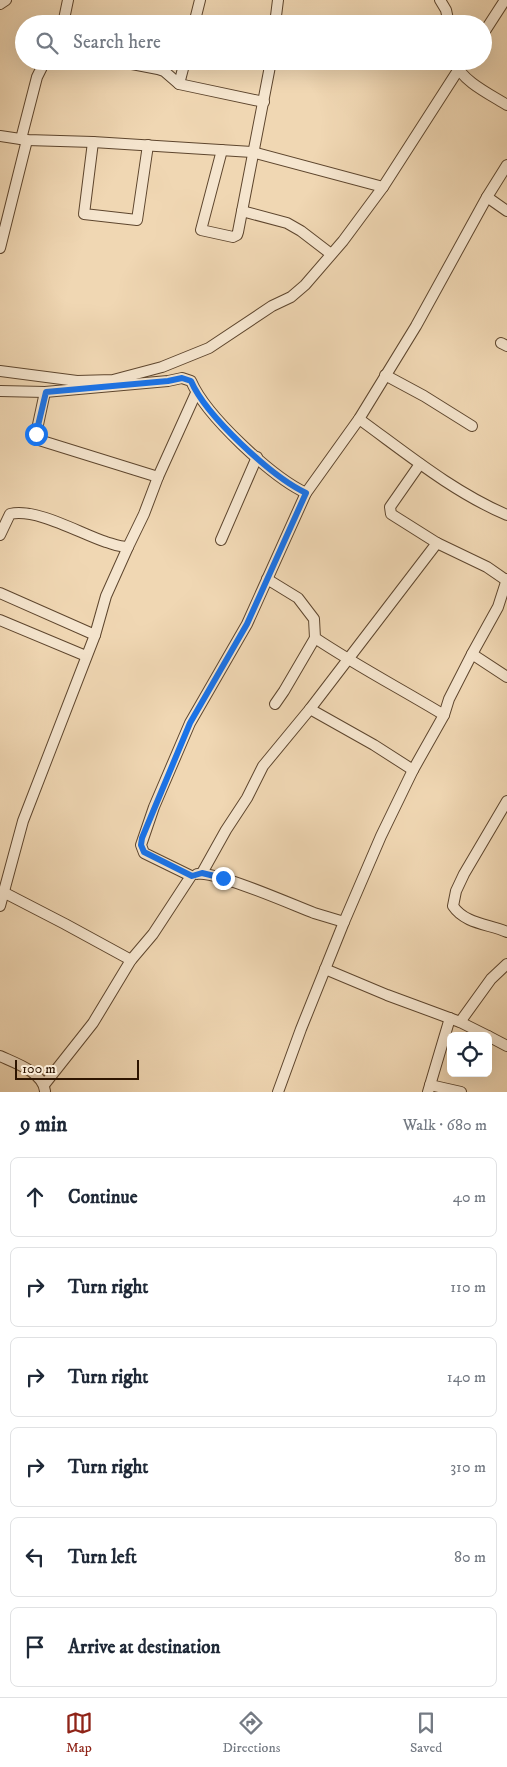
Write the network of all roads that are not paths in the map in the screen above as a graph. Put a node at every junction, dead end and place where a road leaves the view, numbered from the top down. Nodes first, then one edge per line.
1 (6, 0) edge
2 (68, 0) edge
3 (200, 0) edge
4 (278, 0) edge
5 (440, 0) edge
6 (505, 0) edge
7 (0, 4) edge
8 (65, 15) edge
9 (196, 15) edge
10 (276, 15) edge
11 (447, 15) edge
12 (492, 21) edge
13 (40, 70) edge
14 (161, 70) edge
15 (183, 70) edge
16 (269, 70) edge
17 (455, 70) edge
18 (462, 70) edge
19 (179, 84) junction
20 (264, 102) junction
21 (507, 105) edge
22 (0, 136) edge
23 (24, 140) junction
24 (93, 142) junction
25 (148, 145) junction
26 (222, 150) junction
27 (252, 152) junction
28 (507, 165) edge
29 (383, 187) junction
30 (487, 197) junction
31 (242, 211) junction
32 (507, 211) edge
33 (0, 248) edge
34 (331, 254) junction
35 (0, 371) edge
36 (385, 375) junction
37 (0, 391) edge
38 (46, 392) junction
39 (196, 393) junction
40 (359, 419) junction
41 (472, 426) dead end
42 (256, 457) junction
43 (420, 464) junction
44 (158, 477) junction
45 (306, 493) junction
46 (507, 514) edge
47 (0, 535) edge
48 (221, 540) dead end
49 (437, 543) junction
50 (128, 547) junction
51 (267, 579) junction
52 (507, 579) edge
53 (0, 593) edge
54 (0, 620) edge
55 (95, 635) junction
56 (315, 638) junction
57 (472, 654) junction
58 (86, 656) junction
59 (347, 660) junction
60 (507, 677) edge
61 (275, 704) dead end
62 (310, 709) junction
63 (444, 715) junction
64 (413, 770) junction
65 (507, 801) edge
66 (197, 875) junction
67 (5, 893) junction
68 (0, 906) edge
69 (344, 922) junction
70 (507, 932) edge
71 (131, 960) junction
72 (507, 964) edge
73 (325, 969) junction
74 (455, 1020) junction
75 (480, 1032) edge
76 (492, 1038) edge
77 (507, 1046) edge
78 (0, 1056) edge
79 (45, 1089) edge
80 (429, 1089) edge
81 (280, 1092) edge
82 (462, 1092) edge

1 - 7 street
2 - 8 street
3 - 9 street
4 - 10 street
5 - 11 street
6 - 12 street
13 - 23 street
14 - 19 street
15 - 19 street
16 - 20 street
17 - 29 street
18 - 21 street
19 - 20 street
20 - 27 street
22 - 23 street
23 - 24 street
23 - 33 street
24 - 25 street
24 - 25 street
25 - 26 street
26 - 27 street
26 - 31 street
27 - 29 street
27 - 31 street
28 - 30 street
29 - 34 street
30 - 32 street
30 - 36 street
31 - 34 street
34 - 35 street
36 - 40 street
36 - 41 street
37 - 38 street
38 - 39 street
38 - 44 street
39 - 42 street
39 - 44 street
40 - 43 street
40 - 45 street
42 - 45 street
42 - 48 street
43 - 46 street
43 - 49 street
44 - 50 street
45 - 51 street
47 - 50 street
49 - 52 street
49 - 59 street
50 - 55 street
51 - 56 street
51 - 66 street
52 - 57 street
53 - 55 street
54 - 58 street
55 - 58 street
56 - 59 street
56 - 61 street
57 - 60 street
57 - 63 street
58 - 67 street
59 - 62 street
59 - 63 street
62 - 64 street
62 - 66 street
63 - 64 street
64 - 69 street
65 - 70 street
66 - 69 street
66 - 71 street
67 - 68 street
67 - 71 street
69 - 73 street
71 - 79 street
72 - 74 street
73 - 74 street
73 - 81 street
74 - 75 street
74 - 80 street
76 - 77 street
78 - 79 street
80 - 82 street

